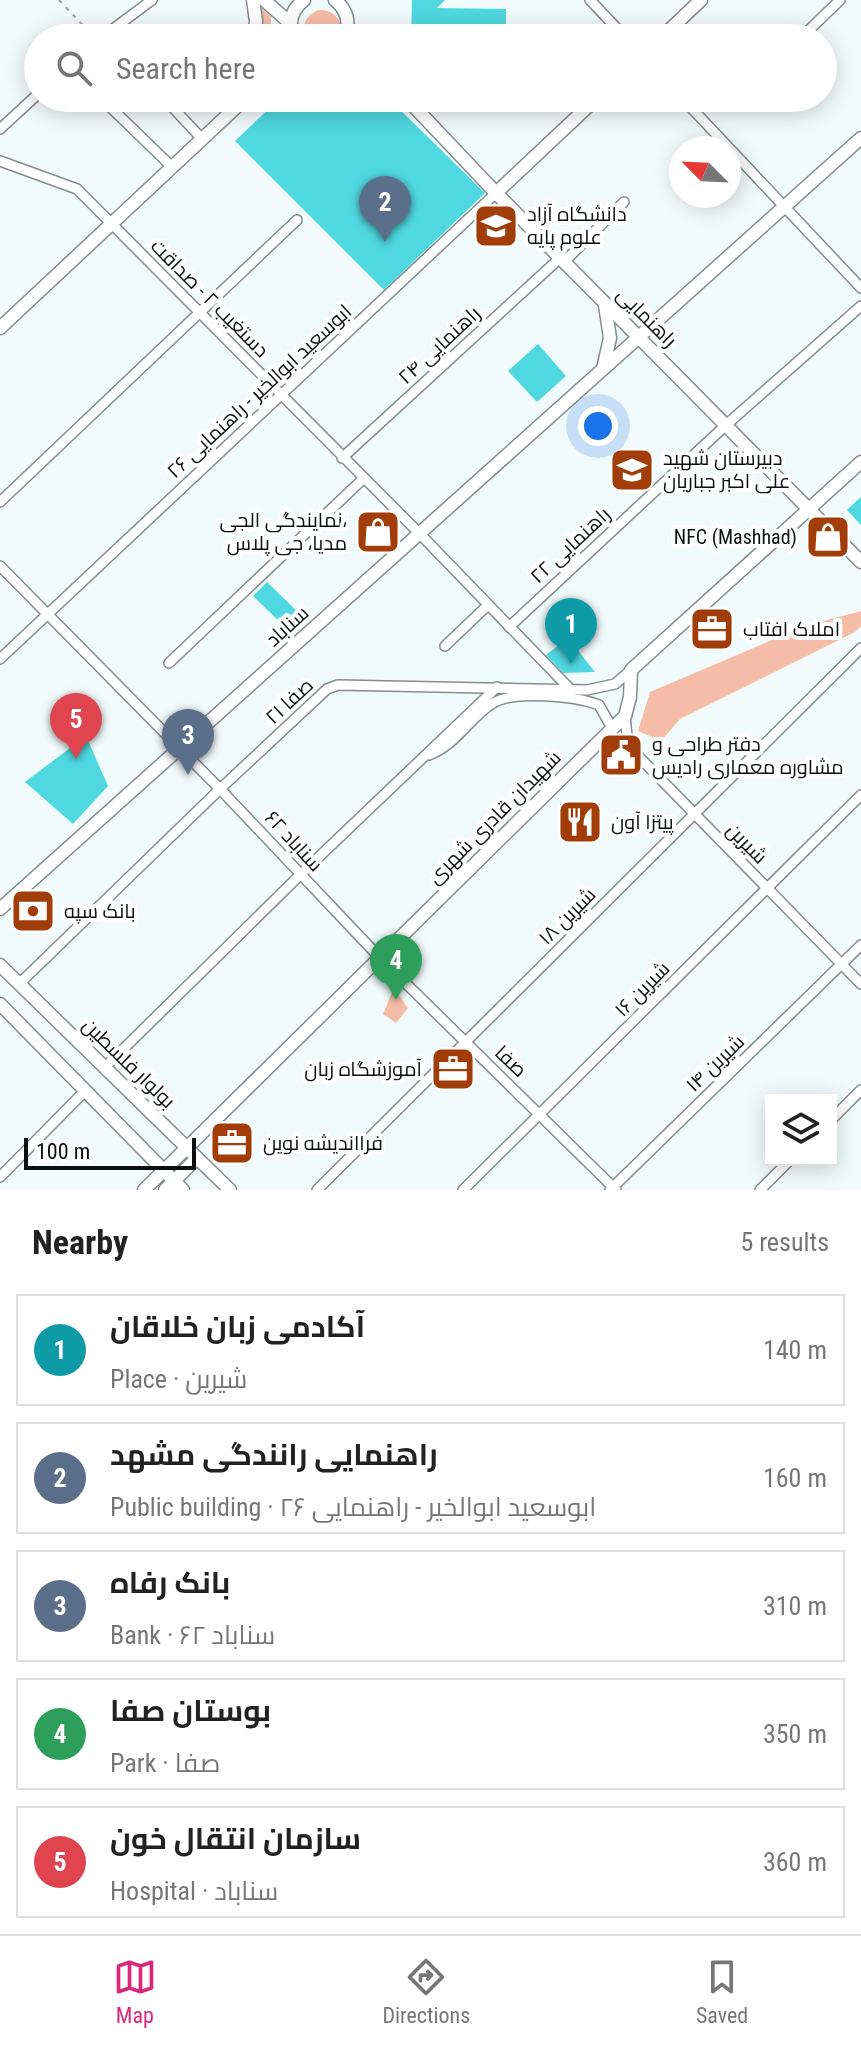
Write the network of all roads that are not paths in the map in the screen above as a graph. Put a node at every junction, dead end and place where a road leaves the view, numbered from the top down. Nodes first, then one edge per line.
1 (152, 0) edge
2 (253, 0) edge
3 (264, 0) edge
4 (304, 0) edge
5 (335, 0) edge
6 (590, 0) edge
7 (701, 0) edge
8 (840, 0) edge
9 (290, 23) joint
10 (118, 24) edge
11 (256, 24) edge
12 (348, 24) edge
13 (613, 24) edge
14 (676, 24) edge
15 (815, 24) edge
16 (24, 107) edge
17 (115, 112) edge
18 (177, 112) edge
19 (230, 112) edge
20 (419, 112) edge
21 (582, 112) edge
22 (695, 112) edge
23 (0, 129) edge
24 (861, 138) edge
25 (202, 139) junction
26 (0, 161) edge
27 (172, 167) junction
28 (496, 193) junction
29 (624, 202) dead end
30 (784, 207) junction
31 (297, 220) dead end
32 (112, 224) junction
33 (562, 260) junction
34 (861, 288) edge
35 (605, 303) junction
36 (861, 306) edge
37 (198, 312) junction
38 (0, 328) edge
39 (639, 338) junction
40 (601, 372) junction
41 (281, 395) junction
42 (726, 425) junction
43 (342, 458) junction
44 (861, 462) edge
45 (363, 479) junction
46 (0, 502) edge
47 (809, 509) junction
48 (419, 533) junction
49 (861, 562) edge
50 (0, 566) edge
51 (488, 605) junction
52 (47, 615) junction
53 (509, 627) junction
54 (445, 646) dead end
55 (861, 648) edge
56 (0, 659) edge
57 (169, 663) dead end
58 (631, 670) junction
59 (497, 687) junction
60 (570, 689) junction
61 (625, 716) junction
62 (612, 728) junction
63 (180, 749) junction
64 (422, 758) junction
65 (220, 789) junction
66 (861, 795) edge
67 (694, 815) junction
68 (301, 874) junction
69 (768, 890) junction
70 (0, 909) edge
71 (861, 945) edge
72 (381, 959) junction
73 (841, 964) junction
74 (0, 965) edge
75 (19, 984) junction
76 (861, 984) edge
77 (0, 1004) edge
78 (465, 1042) junction
79 (105, 1067) junction
80 (861, 1090) edge
81 (85, 1091) junction
82 (837, 1114) edge
83 (541, 1115) junction
84 (192, 1153) junction
85 (784, 1166) edge
86 (164, 1170) junction
87 (0, 1177) edge
88 (174, 1187) edge
89 (613, 1189) edge
90 (144, 1190) edge
91 (230, 1190) edge
92 (317, 1190) edge
93 (463, 1190) edge
94 (760, 1190) edge

1 - 10 street
2 - 11 main road
3 - 9 main road
4 - 9 main road
5 - 12 main road
6 - 13 street
7 - 14 main road
8 - 15 street
16 - 23 street
17 - 27 street
18 - 25 street
19 - 25 main road
20 - 28 main road, راهنمایی
21 - 28 main road
22 - 30 street
24 - 30 main road, سناباد
25 - 27 main road
26 - 32 street, دستغیب ۲ - صداقت
27 - 32 main road
28 - 33 main road, راهنمایی
28 - 41 street, ابوسعید ابوالخیر - راهنمایی ۲۶
29 - 33 street, راهنمایی ۲۴
30 - 34 street
30 - 39 main road, سناباد
31 - 37 street
32 - 37 street, دستغیب ۲ - صداقت
32 - 38 main road
33 - 35 main road, راهنمایی
33 - 43 street, راهنمایی ۲۴
35 - 39 main road, راهنمایی
35 - 40 main road
36 - 42 street, راهنمایی ۲۲
37 - 41 street, دستغیب ۲ - صداقت
37 - 46 street
39 - 40 main road, سناباد
39 - 42 main road, راهنمایی
40 - 48 main road, سناباد
41 - 43 street, دستغیب ۲ - صداقت
41 - 52 street, ابوسعید ابوالخیر - راهنمایی ۲۶
42 - 47 main road, راهنمایی
42 - 53 street, راهنمایی ۲۲
43 - 45 street, دستغیب ۲ - صداقت
44 - 47 main road
45 - 48 street, دستغیب ۲ - صداقت
45 - 57 street
47 - 49 main road, راهنمایی
47 - 58 main road
48 - 51 street
48 - 63 main road, سناباد
50 - 52 street, سناباد ۶۲
51 - 53 street
51 - 54 street
52 - 56 street, ابوسعید ابوالخیر - راهنمایی ۲۶
52 - 63 street, سناباد ۶۲
53 - 60 street
55 - 67 street, شیرین ۱۸
58 - 60 street, صفا ۲۱
58 - 61 main road
59 - 60 street, صفا ۲۱
59 - 64 street
59 - 65 street, صفا ۲۱
61 - 62 main road, شهیدان قادری شهری
61 - 67 street, شیرین
62 - 64 street
62 - 72 main road, شهیدان قادری شهری
63 - 65 street, سناباد ۶۲
63 - 70 main road, سناباد
64 - 68 street
65 - 68 street, سناباد ۶۲
65 - 75 street, صفا ۲۱
66 - 69 street, شیرین ۱۶
67 - 69 street, شیرین
67 - 78 street, شیرین ۱۸
68 - 72 street, سناباد ۶۲
68 - 79 street
69 - 73 street, شیرین
69 - 83 street, شیرین ۱۶
71 - 73 street, شیرین ۱۴
72 - 78 street, صفا
72 - 84 main road, شهیدان قادری شهری
73 - 76 street, شیرین
73 - 89 street, شیرین ۱۴
74 - 75 main road, بولوار فلسطین
75 - 79 main road, بولوار فلسطین
77 - 81 main road
78 - 83 street, صفا
78 - 92 street, شیرین ۱۸
79 - 84 main road, بولوار فلسطین
80 - 82 street
81 - 86 main road
81 - 87 street
83 - 89 street, صفا
83 - 93 street, شیرین ۱۶
84 - 86 main road
84 - 88 main road
84 - 91 main road, بولوار فلسطین
85 - 94 street
86 - 88 main road
86 - 90 main road

